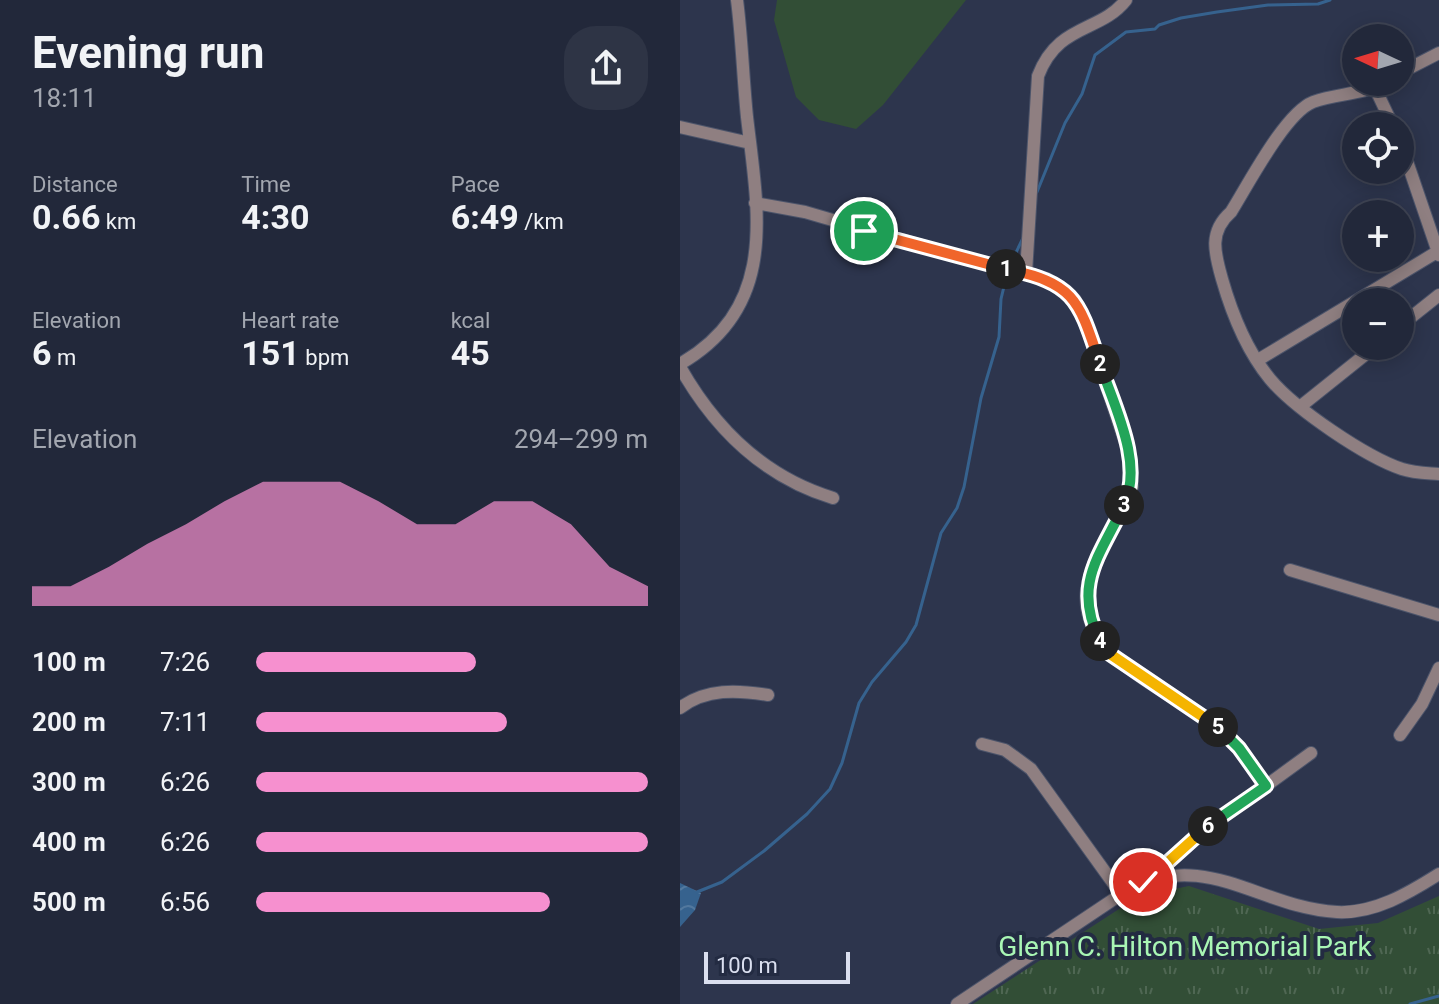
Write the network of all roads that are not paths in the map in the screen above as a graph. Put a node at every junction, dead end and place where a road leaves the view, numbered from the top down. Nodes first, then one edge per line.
1 (737, 0) edge
2 (1126, 0) edge
3 (1439, 53) edge
4 (1414, 66) edge
5 (1342, 94) edge
6 (680, 127) edge
7 (750, 143) junction
8 (1414, 182) edge
9 (755, 203) junction
10 (1438, 253) edge
11 (1026, 273) junction
12 (1439, 295) edge
13 (1414, 315) edge
14 (1258, 360) junction
15 (1358, 360) edge
16 (680, 365) edge
17 (1301, 406) junction
18 (1439, 474) edge
19 (833, 498) dead end
20 (1290, 570) dead end
21 (1439, 615) edge
22 (1439, 668) edge
23 (768, 695) dead end
24 (680, 708) edge
25 (1400, 735) dead end
26 (982, 744) dead end
27 (1311, 753) dead end
28 (1266, 786) junction
29 (1439, 874) edge
30 (1157, 878) junction
31 (1121, 894) junction
32 (957, 1004) edge

1 - 7 street
2 - 11 street
3 - 4 street
5 - 14 street
6 - 7 street
7 - 9 street
8 - 10 street
9 - 11 street
9 - 16 street
10 - 14 street
11 - 28 street
12 - 13 street
14 - 17 street
15 - 17 street
16 - 19 street
17 - 18 street
20 - 21 street
22 - 25 street
23 - 24 street
26 - 31 street
27 - 28 street
28 - 30 street
29 - 30 street
30 - 31 street
31 - 32 street

